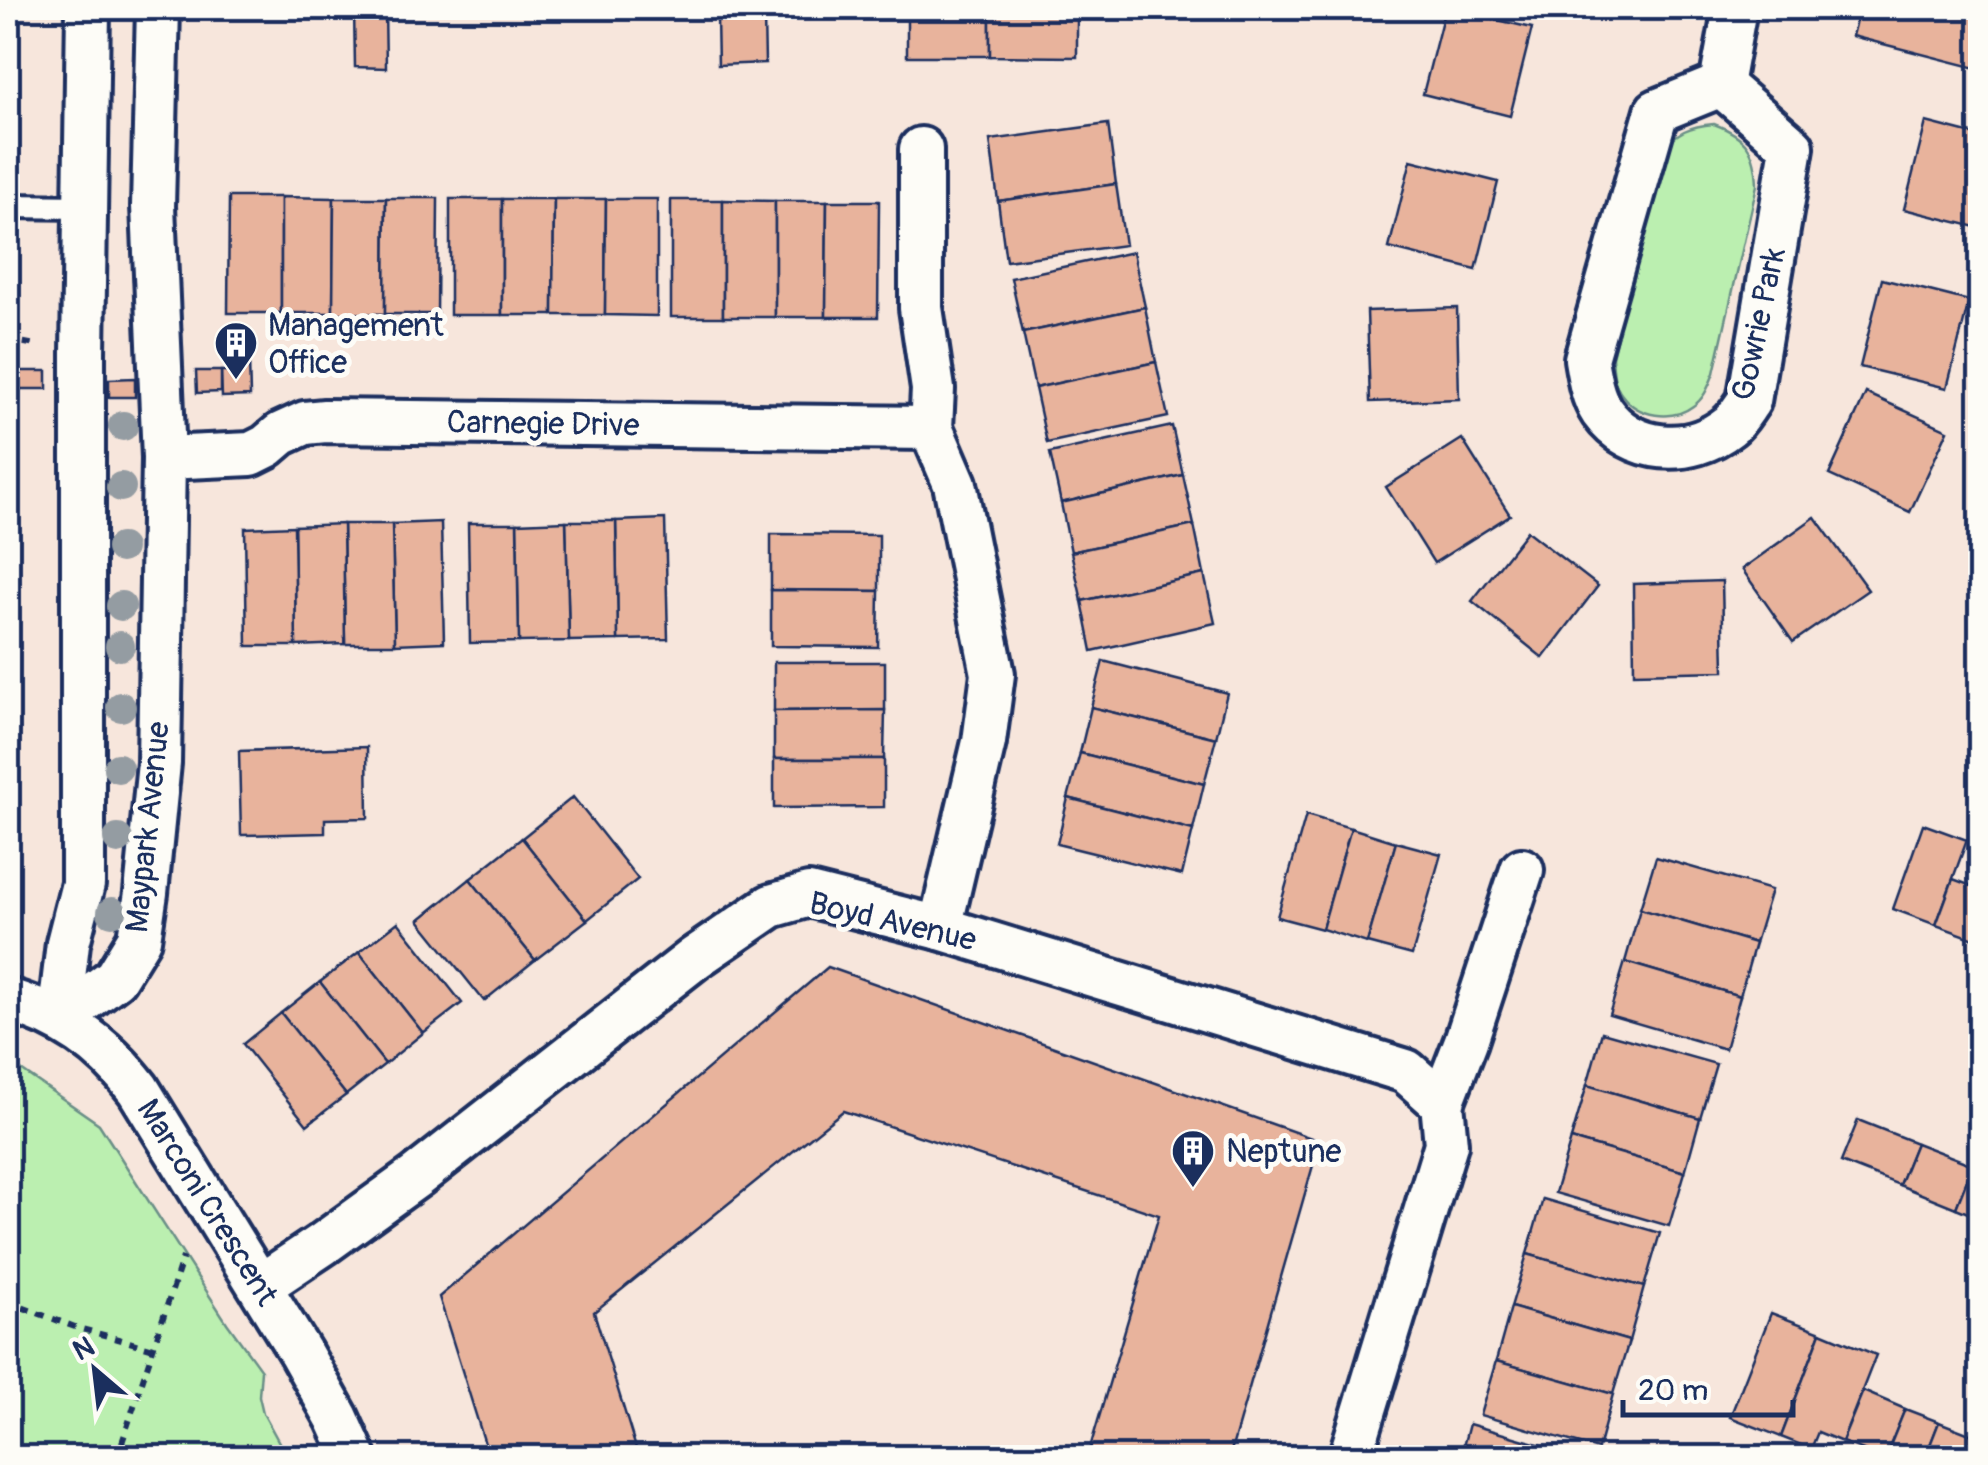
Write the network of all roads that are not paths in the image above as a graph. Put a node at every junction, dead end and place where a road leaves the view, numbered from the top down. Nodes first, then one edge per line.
1 (88, 8) edge
2 (158, 8) edge
3 (1736, 8) edge
4 (1720, 86) junction
5 (920, 149) dead end
6 (8, 206) edge
7 (85, 206) junction
8 (152, 206) junction
9 (930, 428) junction
10 (164, 458) junction
11 (1522, 870) dead end
12 (940, 928) junction
13 (8, 1000) edge
14 (59, 1020) junction
15 (1442, 1103) junction
16 (260, 1286) junction
17 (355, 1458) edge
18 (1350, 1458) edge

1 - 7 street, Maypark Avenue
2 - 8 street, Maypark Avenue
3 - 4 street
4 - 4 street, Gowrie Park
5 - 9 street
6 - 7 lane
7 - 8 street
7 - 14 street, Maypark Avenue
8 - 10 street, Maypark Avenue
9 - 10 street, Carnegie Drive
9 - 12 street
10 - 14 street, Maypark Avenue
11 - 15 street
12 - 15 street, Boyd Avenue
12 - 16 street, Boyd Avenue
13 - 14 street, Marconi Crescent
14 - 16 street, Marconi Crescent
15 - 18 street
16 - 17 street, Marconi Crescent

